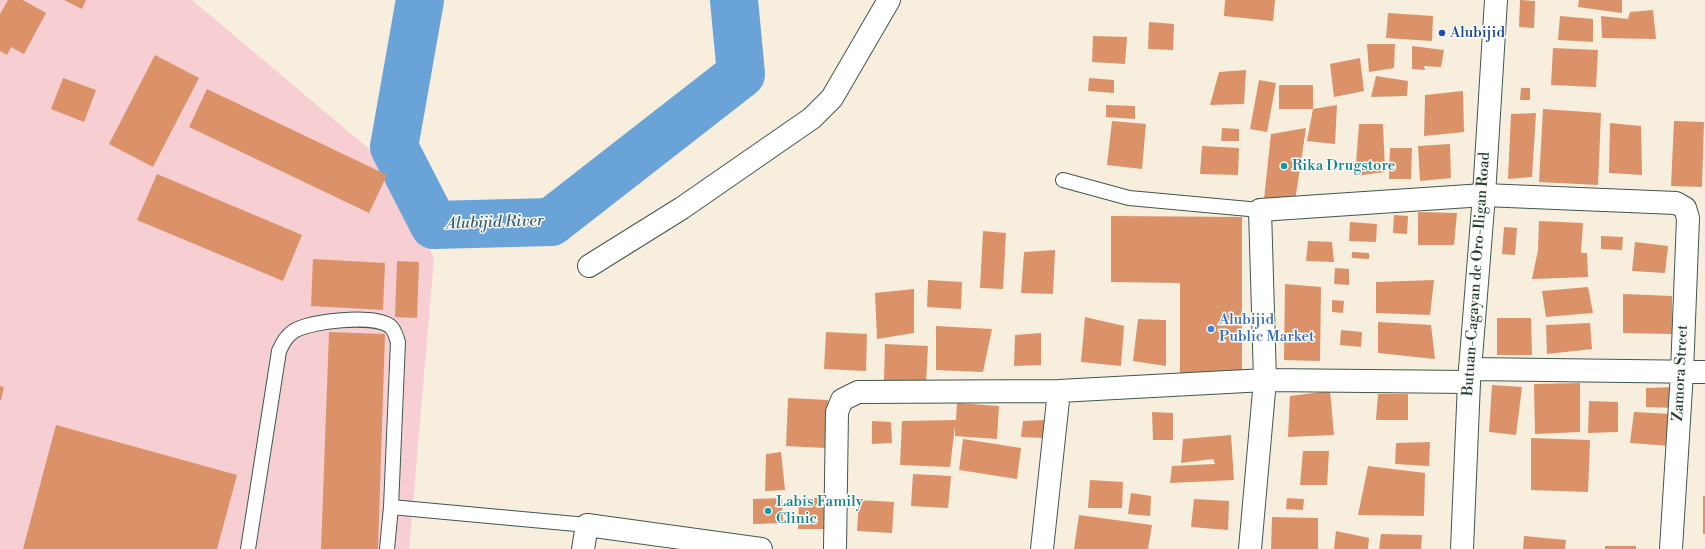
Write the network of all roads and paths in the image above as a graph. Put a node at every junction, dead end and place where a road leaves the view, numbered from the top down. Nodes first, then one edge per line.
1 (889, 0) edge
2 (1496, 0) edge
3 (1063, 180) dead end
4 (1484, 195) junction
5 (1260, 210) junction
6 (589, 266) dead end
7 (1682, 372) junction
8 (1705, 372) edge
9 (1469, 375) junction
10 (1264, 380) junction
11 (1059, 391) junction
12 (391, 507) junction
13 (587, 525) junction
14 (248, 549) edge
15 (387, 549) edge
16 (583, 549) edge
17 (761, 549) edge
18 (835, 549) edge
19 (1042, 549) edge
20 (1250, 549) edge
21 (1462, 549) edge
22 (1672, 549) edge

1 - 6 main road
2 - 4 main road, Butuan-Cagayan de Oro-Iligan Road
3 - 5 lane
4 - 5 main road
4 - 7 main road, Zamora Street
4 - 9 main road, Butuan-Cagayan de Oro-Iligan Road
5 - 10 main road
7 - 8 main road
7 - 9 main road
7 - 22 main road, Zamora Street
9 - 10 main road
9 - 21 main road, Butuan-Cagayan de Oro-Iligan Road
10 - 11 main road
10 - 20 main road
11 - 18 main road
11 - 19 main road
12 - 13 lane
12 - 14 lane
12 - 15 lane
13 - 16 main road
13 - 17 main road

